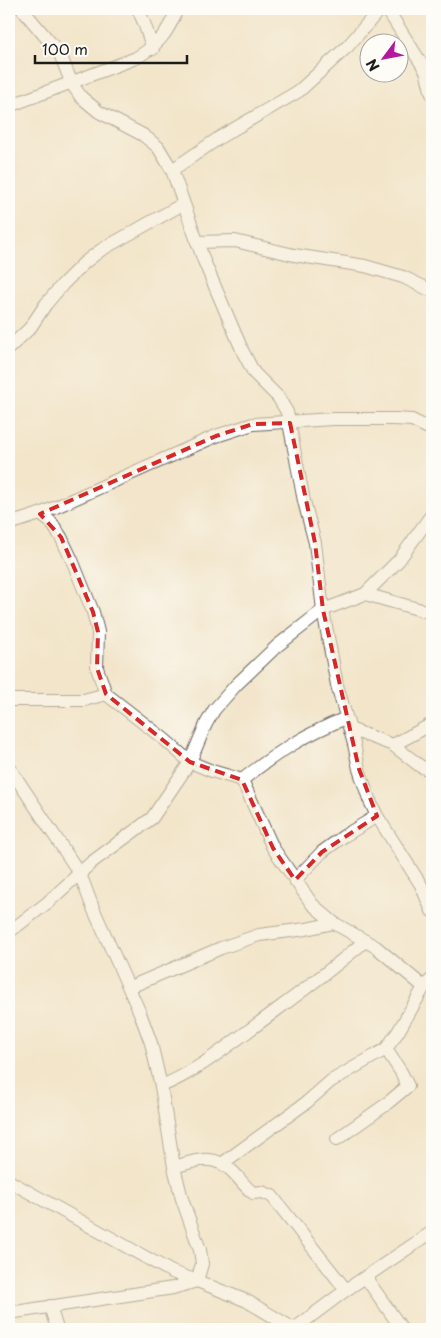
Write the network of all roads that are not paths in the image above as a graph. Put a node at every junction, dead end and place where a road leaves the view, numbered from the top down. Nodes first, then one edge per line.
1 (22, 9) edge
2 (138, 9) edge
3 (177, 9) edge
4 (380, 9) edge
5 (386, 9) edge
6 (152, 49) junction
7 (72, 84) junction
8 (432, 94) edge
9 (9, 106) edge
10 (172, 170) junction
11 (183, 204) junction
12 (198, 242) junction
13 (432, 291) edge
14 (9, 348) edge
15 (290, 423) junction
16 (432, 430) edge
17 (40, 514) junction
18 (432, 514) edge
19 (9, 524) edge
20 (365, 594) junction
21 (323, 610) junction
22 (432, 613) edge
23 (106, 694) junction
24 (9, 700) edge
25 (348, 723) junction
26 (432, 724) edge
27 (394, 745) junction
28 (190, 762) junction
29 (9, 767) edge
30 (432, 771) edge
31 (242, 780) junction
32 (377, 816) junction
33 (80, 874) junction
34 (295, 880) junction
35 (432, 911) edge
36 (334, 924) junction
37 (9, 932) edge
38 (365, 941) junction
39 (428, 983) edge
40 (130, 987) junction
41 (386, 1049) junction
42 (161, 1086) junction
43 (337, 1139) dead end
44 (224, 1163) junction
45 (174, 1167) junction
46 (9, 1181) edge
47 (432, 1232) edge
48 (366, 1278) junction
49 (197, 1281) junction
50 (346, 1290) junction
51 (50, 1306) junction
52 (9, 1313) edge
53 (57, 1329) edge
54 (294, 1329) edge
55 (402, 1329) edge

1 - 7 street
2 - 6 street
3 - 6 street
4 - 10 street
5 - 8 street
6 - 7 street
7 - 9 street
7 - 10 street
10 - 11 street
11 - 12 street
11 - 14 street
12 - 13 street
12 - 15 street
15 - 16 street
15 - 17 street
15 - 21 street
17 - 19 street
17 - 23 street
18 - 20 street
20 - 21 street
20 - 22 street
21 - 25 street
21 - 28 street
23 - 24 street
23 - 28 street
25 - 27 street
25 - 31 street
25 - 32 street
26 - 27 street
27 - 30 street
28 - 31 street
28 - 33 street
29 - 33 street
31 - 34 street
32 - 34 street
32 - 35 street
33 - 37 street
33 - 40 street
34 - 36 street
36 - 38 street
36 - 40 street
38 - 39 street
38 - 42 street
39 - 41 street
40 - 42 street
41 - 43 street
41 - 44 street
42 - 45 street
44 - 45 street
44 - 50 street
45 - 49 street
46 - 49 street
47 - 48 street
48 - 50 street
48 - 55 street
49 - 51 street
49 - 54 street
50 - 54 street
51 - 52 street
51 - 53 street

